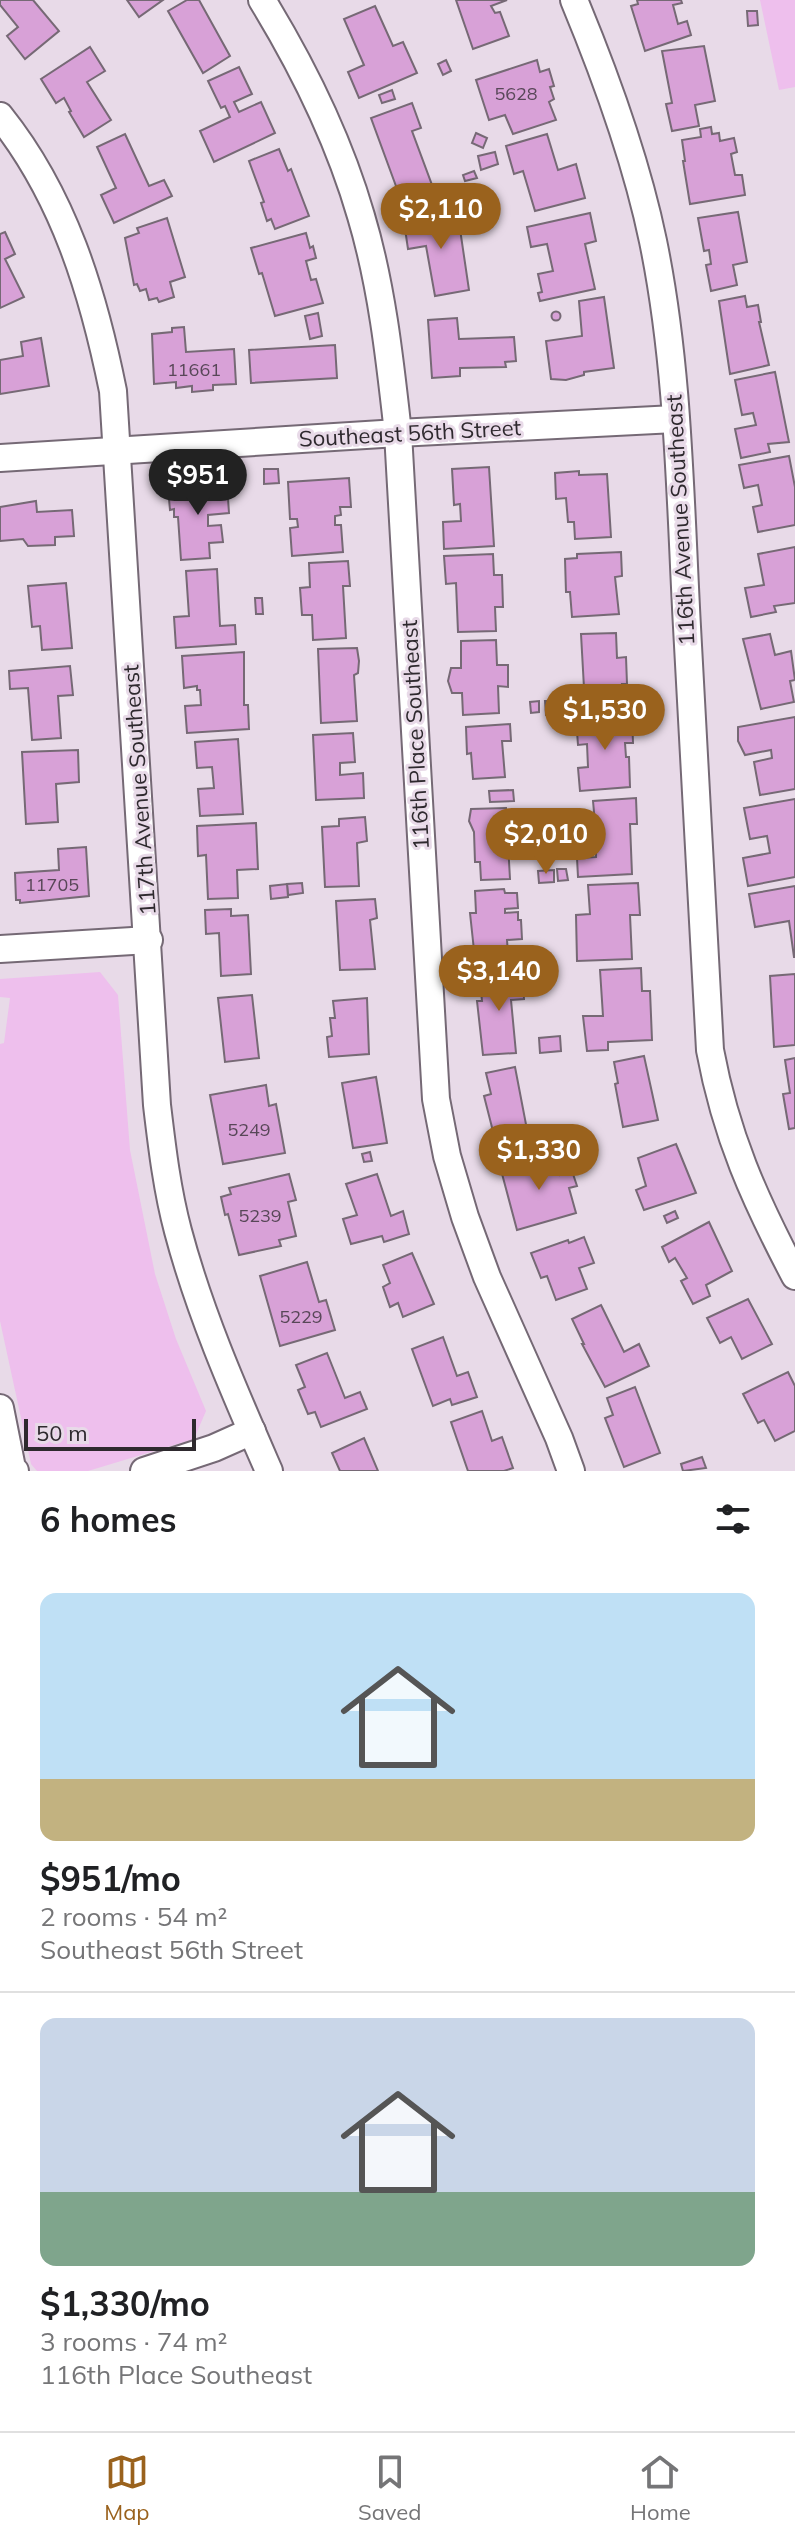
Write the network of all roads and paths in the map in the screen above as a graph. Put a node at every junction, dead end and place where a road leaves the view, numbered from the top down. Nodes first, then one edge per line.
1 (262, 0) edge
2 (574, 0) edge
3 (0, 116) edge
4 (675, 419) junction
5 (398, 433) junction
6 (117, 451) junction
7 (0, 458) edge
8 (149, 940) junction
9 (0, 949) edge
10 (795, 1276) edge
11 (0, 1408) edge
12 (252, 1431) junction
13 (15, 1471) edge
14 (144, 1471) edge
15 (269, 1471) edge
16 (571, 1471) edge

1 - 5 street, 116th Place Southeast
2 - 4 street, 116th Avenue Southeast
3 - 6 street, 117th Avenue Southeast
4 - 5 street, Southeast 56th Street
4 - 10 street, 116th Avenue Southeast
5 - 6 street, Southeast 56th Street
5 - 16 street, 116th Place Southeast
6 - 7 street, Southeast 56th Street
6 - 8 street, 117th Avenue Southeast
8 - 9 street
8 - 12 street, 117th Avenue Southeast
11 - 13 street
12 - 14 street
12 - 15 street, 117th Avenue Southeast

